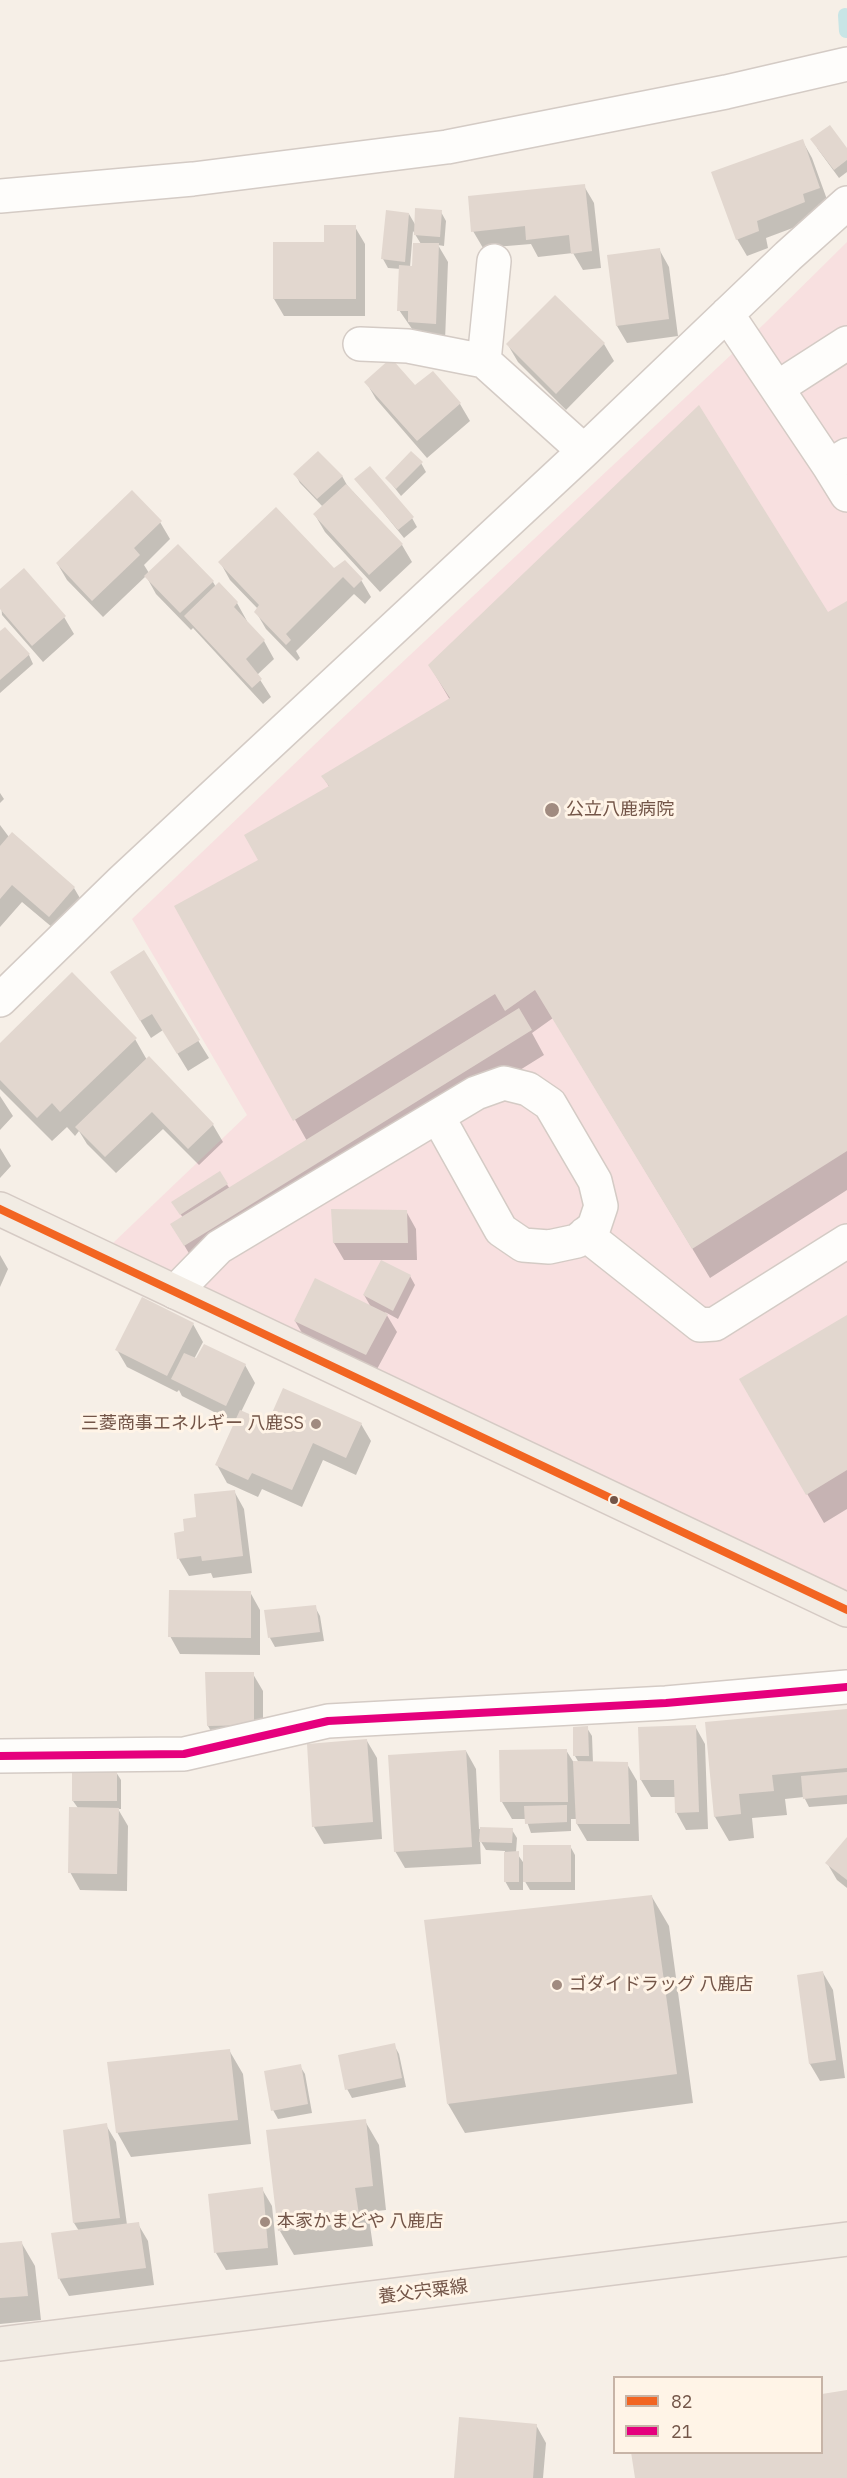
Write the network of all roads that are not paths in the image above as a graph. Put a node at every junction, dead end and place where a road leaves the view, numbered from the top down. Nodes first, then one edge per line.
1 (847, 64) edge
2 (0, 196) edge
3 (847, 203) edge
4 (494, 261) dead end
5 (727, 314) junction
6 (847, 343) edge
7 (360, 344) dead end
8 (484, 361) junction
9 (777, 388) junction
10 (584, 451) junction
11 (838, 461) edge
12 (847, 495) edge
13 (0, 1000) edge
14 (438, 1117) junction
15 (0, 1209) edge
16 (585, 1234) junction
17 (847, 1240) edge
18 (175, 1292) junction
19 (847, 1610) edge
20 (847, 1687) edge
21 (0, 1756) edge
22 (847, 2239) edge
23 (0, 2344) edge

1 - 2 street
3 - 5 street
4 - 8 street
5 - 9 street
5 - 10 street
6 - 9 street
7 - 8 street
8 - 10 street
9 - 11 street
10 - 13 street
11 - 12 street
14 - 16 street
14 - 16 street
14 - 18 street
15 - 18 main road
16 - 17 street
18 - 19 main road
20 - 21 street
22 - 23 main road, 養父宍粟線

